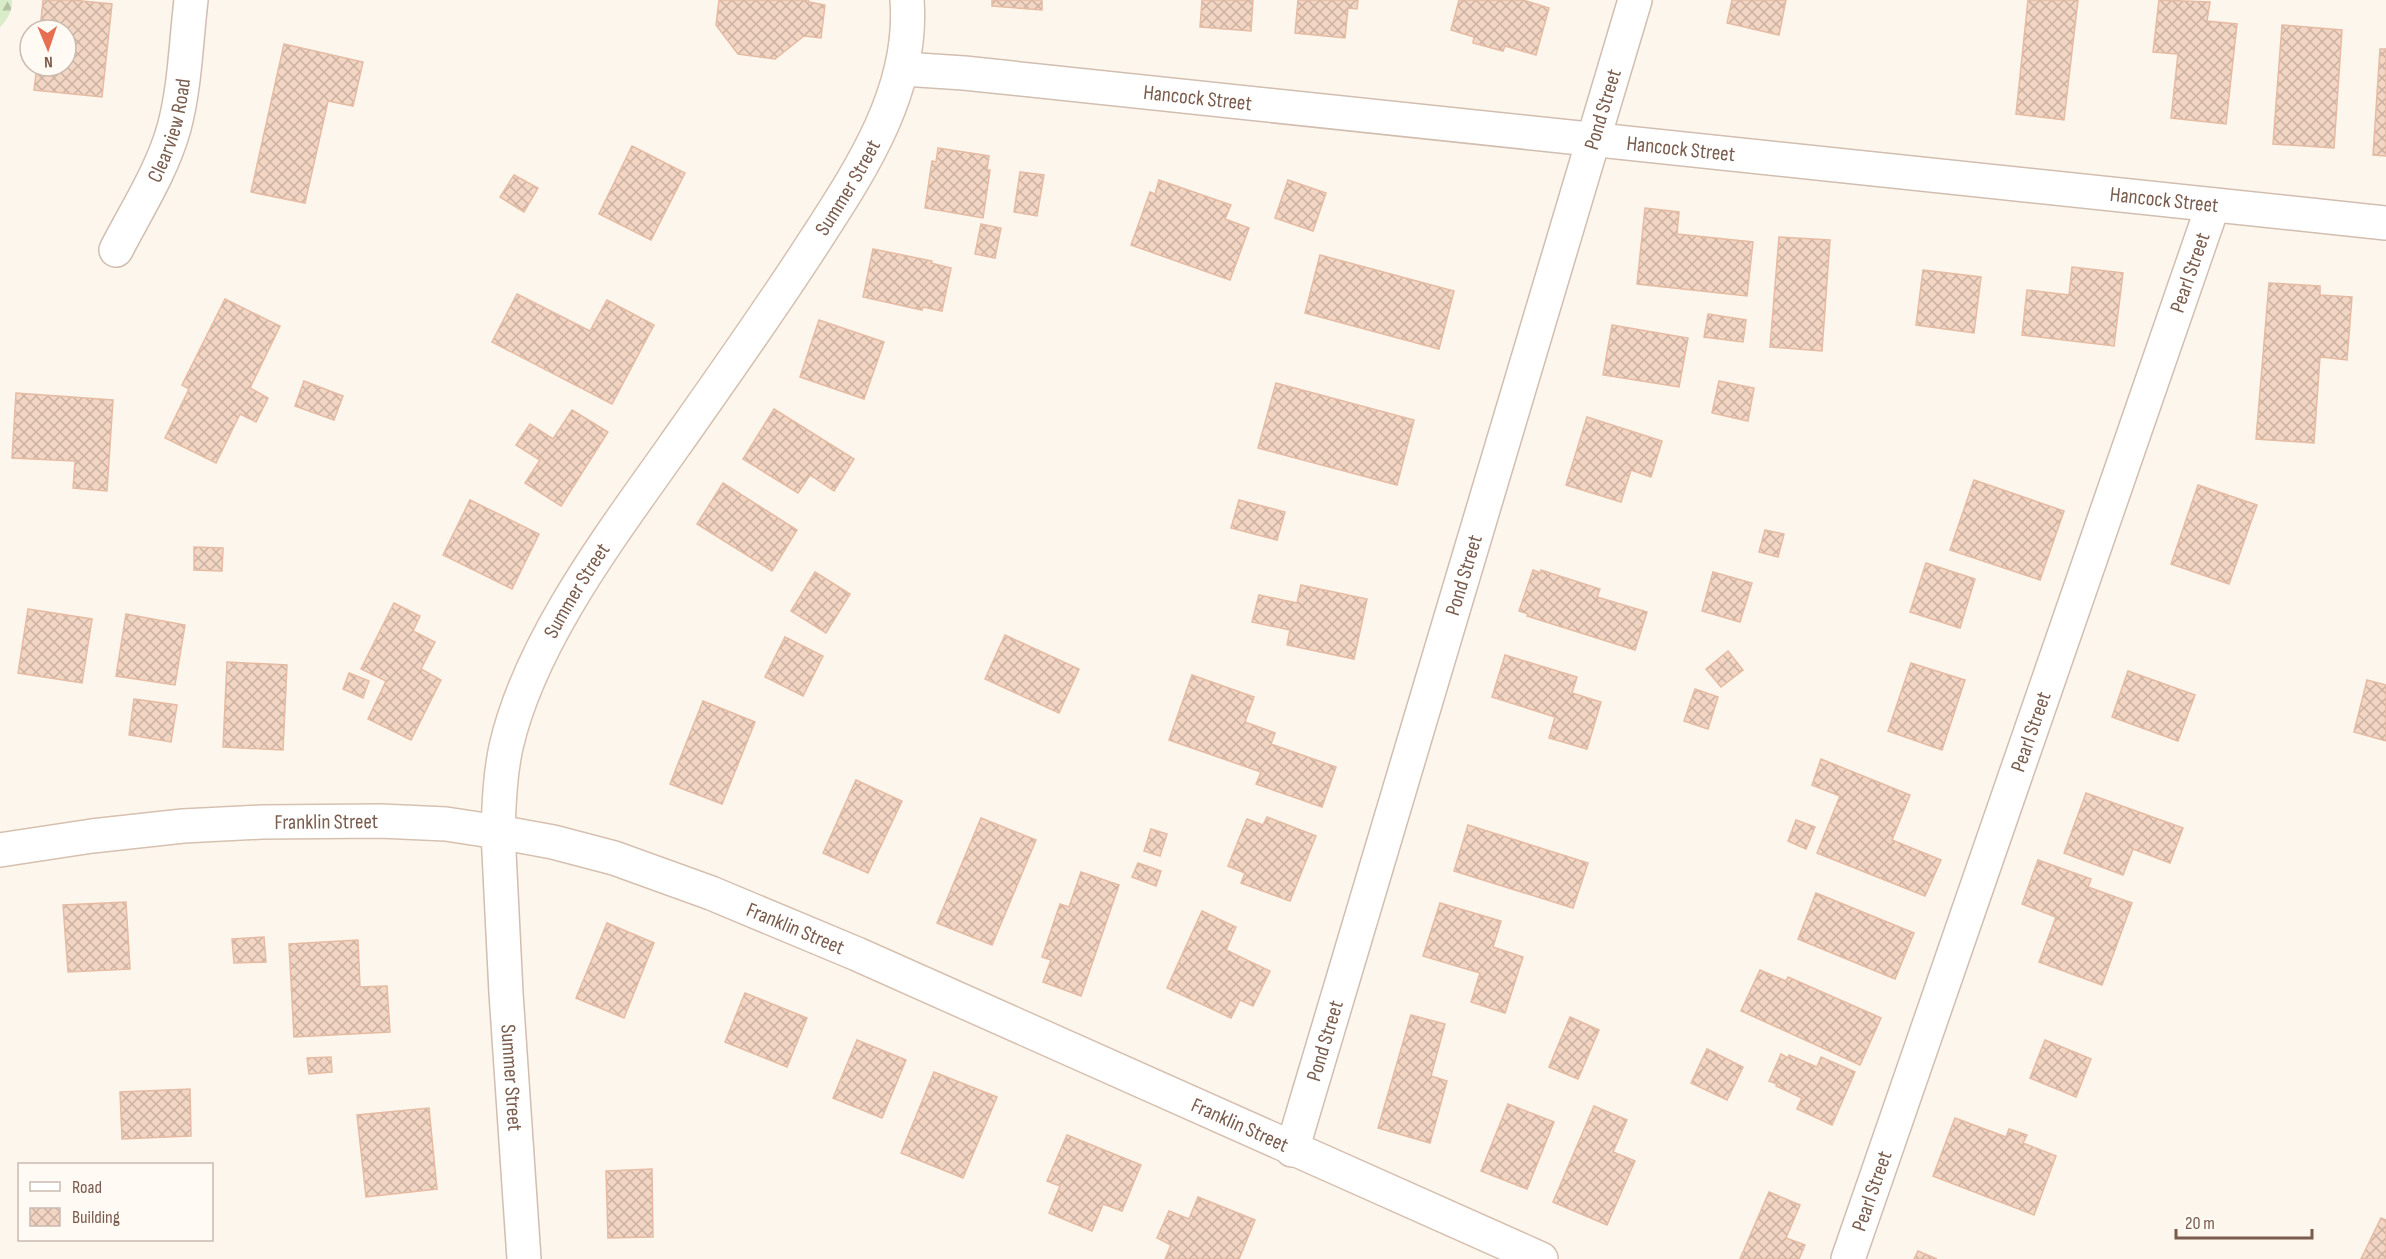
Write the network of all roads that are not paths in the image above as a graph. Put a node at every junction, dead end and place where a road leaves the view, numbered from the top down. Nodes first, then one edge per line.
1 (191, 0) edge
2 (907, 0) edge
3 (1635, 0) edge
4 (903, 69) junction
5 (1594, 140) junction
6 (2213, 205) junction
7 (2386, 224) edge
8 (116, 250) dead end
9 (498, 832) junction
10 (0, 850) edge
11 (1292, 1150) junction
12 (524, 1259) edge
13 (1540, 1259) edge
14 (1848, 1259) edge

1 - 8 street, Clearview Road
2 - 4 street, Summer Street
3 - 5 street, Pond Street
4 - 5 street, Hancock Street
4 - 9 street, Summer Street
5 - 6 street, Hancock Street
5 - 11 street, Pond Street
6 - 7 street, Hancock Street
6 - 14 street, Pearl Street
9 - 10 street, Franklin Street
9 - 11 street, Franklin Street
9 - 12 street, Summer Street
11 - 13 street, Franklin Street

